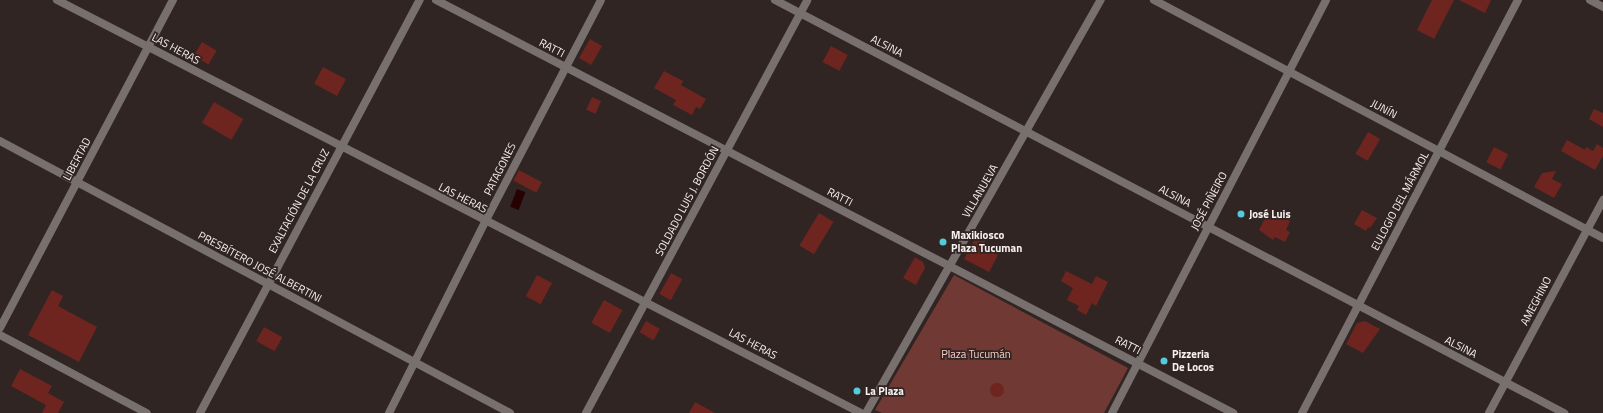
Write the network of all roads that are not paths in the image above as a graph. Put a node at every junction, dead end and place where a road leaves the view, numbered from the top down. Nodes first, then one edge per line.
1 (57, 0) edge
2 (173, 0) edge
3 (420, 0) edge
4 (436, 0) edge
5 (601, 0) edge
6 (775, 0) edge
7 (807, 0) edge
8 (1101, 0) edge
9 (1154, 0) edge
10 (1326, 0) edge
11 (1518, 0) edge
12 (1590, 0) edge
13 (1603, 7) edge
14 (800, 13) junction
15 (148, 47) junction
16 (565, 68) junction
17 (1289, 72) junction
18 (1027, 131) junction
19 (0, 141) edge
20 (341, 147) junction
21 (727, 150) junction
22 (1438, 151) junction
23 (77, 181) junction
24 (1603, 200) edge
25 (485, 222) junction
26 (1208, 226) junction
27 (1587, 230) junction
28 (1603, 238) edge
29 (949, 266) junction
30 (268, 283) junction
31 (646, 300) junction
32 (1357, 305) junction
33 (0, 328) edge
34 (0, 335) edge
35 (1138, 362) junction
36 (414, 364) junction
37 (1506, 382) junction
38 (147, 413) edge
39 (200, 413) edge
40 (389, 413) edge
41 (510, 413) edge
42 (586, 413) edge
43 (861, 413) edge
44 (866, 413) edge
45 (1112, 413) edge
46 (1233, 413) edge
47 (1302, 413) edge
48 (1489, 413) edge
49 (1564, 413) edge

1 - 15 street, LAS HERAS
2 - 15 street, LIBERTAD
3 - 20 street, EXALTACIÓN DE LA CRUZ
4 - 16 street, RATTI
5 - 16 street, PATAGONES
6 - 14 street, ALSINA
7 - 14 street, SOLDADO LUIS J. BORDÓN
8 - 18 street, VILLANUEVA
9 - 17 street, JUNÍN
10 - 17 street, JOSÉ PIÑEIRO
11 - 22 street, EULOGIO DEL MÁRMOL
12 - 13 street
14 - 18 street, ALSINA
14 - 21 street, SOLDADO LUIS J. BORDÓN
15 - 20 street, LAS HERAS
15 - 23 street, LIBERTAD
16 - 21 street, RATTI
16 - 25 street, PATAGONES
17 - 22 street, JUNÍN
17 - 26 street, JOSÉ PIÑEIRO
18 - 26 street, ALSINA
18 - 29 street, VILLANUEVA
19 - 23 street, PRESBÍTERO JOSÉ ALBERTINI
20 - 25 street, LAS HERAS
20 - 30 street, EXALTACIÓN DE LA CRUZ
21 - 29 street, RATTI
21 - 31 street, SOLDADO LUIS J. BORDÓN
22 - 27 street, JUNÍN
22 - 32 street, EULOGIO DEL MÁRMOL
23 - 30 street, PRESBÍTERO JOSÉ ALBERTINI
23 - 33 street, LIBERTAD
24 - 27 street, AMEGHINO
25 - 31 street, LAS HERAS
25 - 36 street, PATAGONES
26 - 32 street, ALSINA
26 - 35 street, JOSÉ PIÑEIRO
27 - 28 street, JUNÍN
27 - 37 street, AMEGHINO
29 - 35 street, RATTI
29 - 44 street, VILLANUEVA
30 - 36 street, PRESBÍTERO JOSÉ ALBERTINI
30 - 39 street, EXALTACIÓN DE LA CRUZ
31 - 42 street, SOLDADO LUIS J. BORDÓN
31 - 43 street, LAS HERAS
32 - 37 street, ALSINA
32 - 47 street, EULOGIO DEL MÁRMOL
34 - 38 street
35 - 45 street, JOSÉ PIÑEIRO
35 - 46 street, RATTI
36 - 40 street, PATAGONES
36 - 41 street, PRESBÍTERO JOSÉ ALBERTINI
37 - 48 street, AMEGHINO
37 - 49 street, ALSINA

